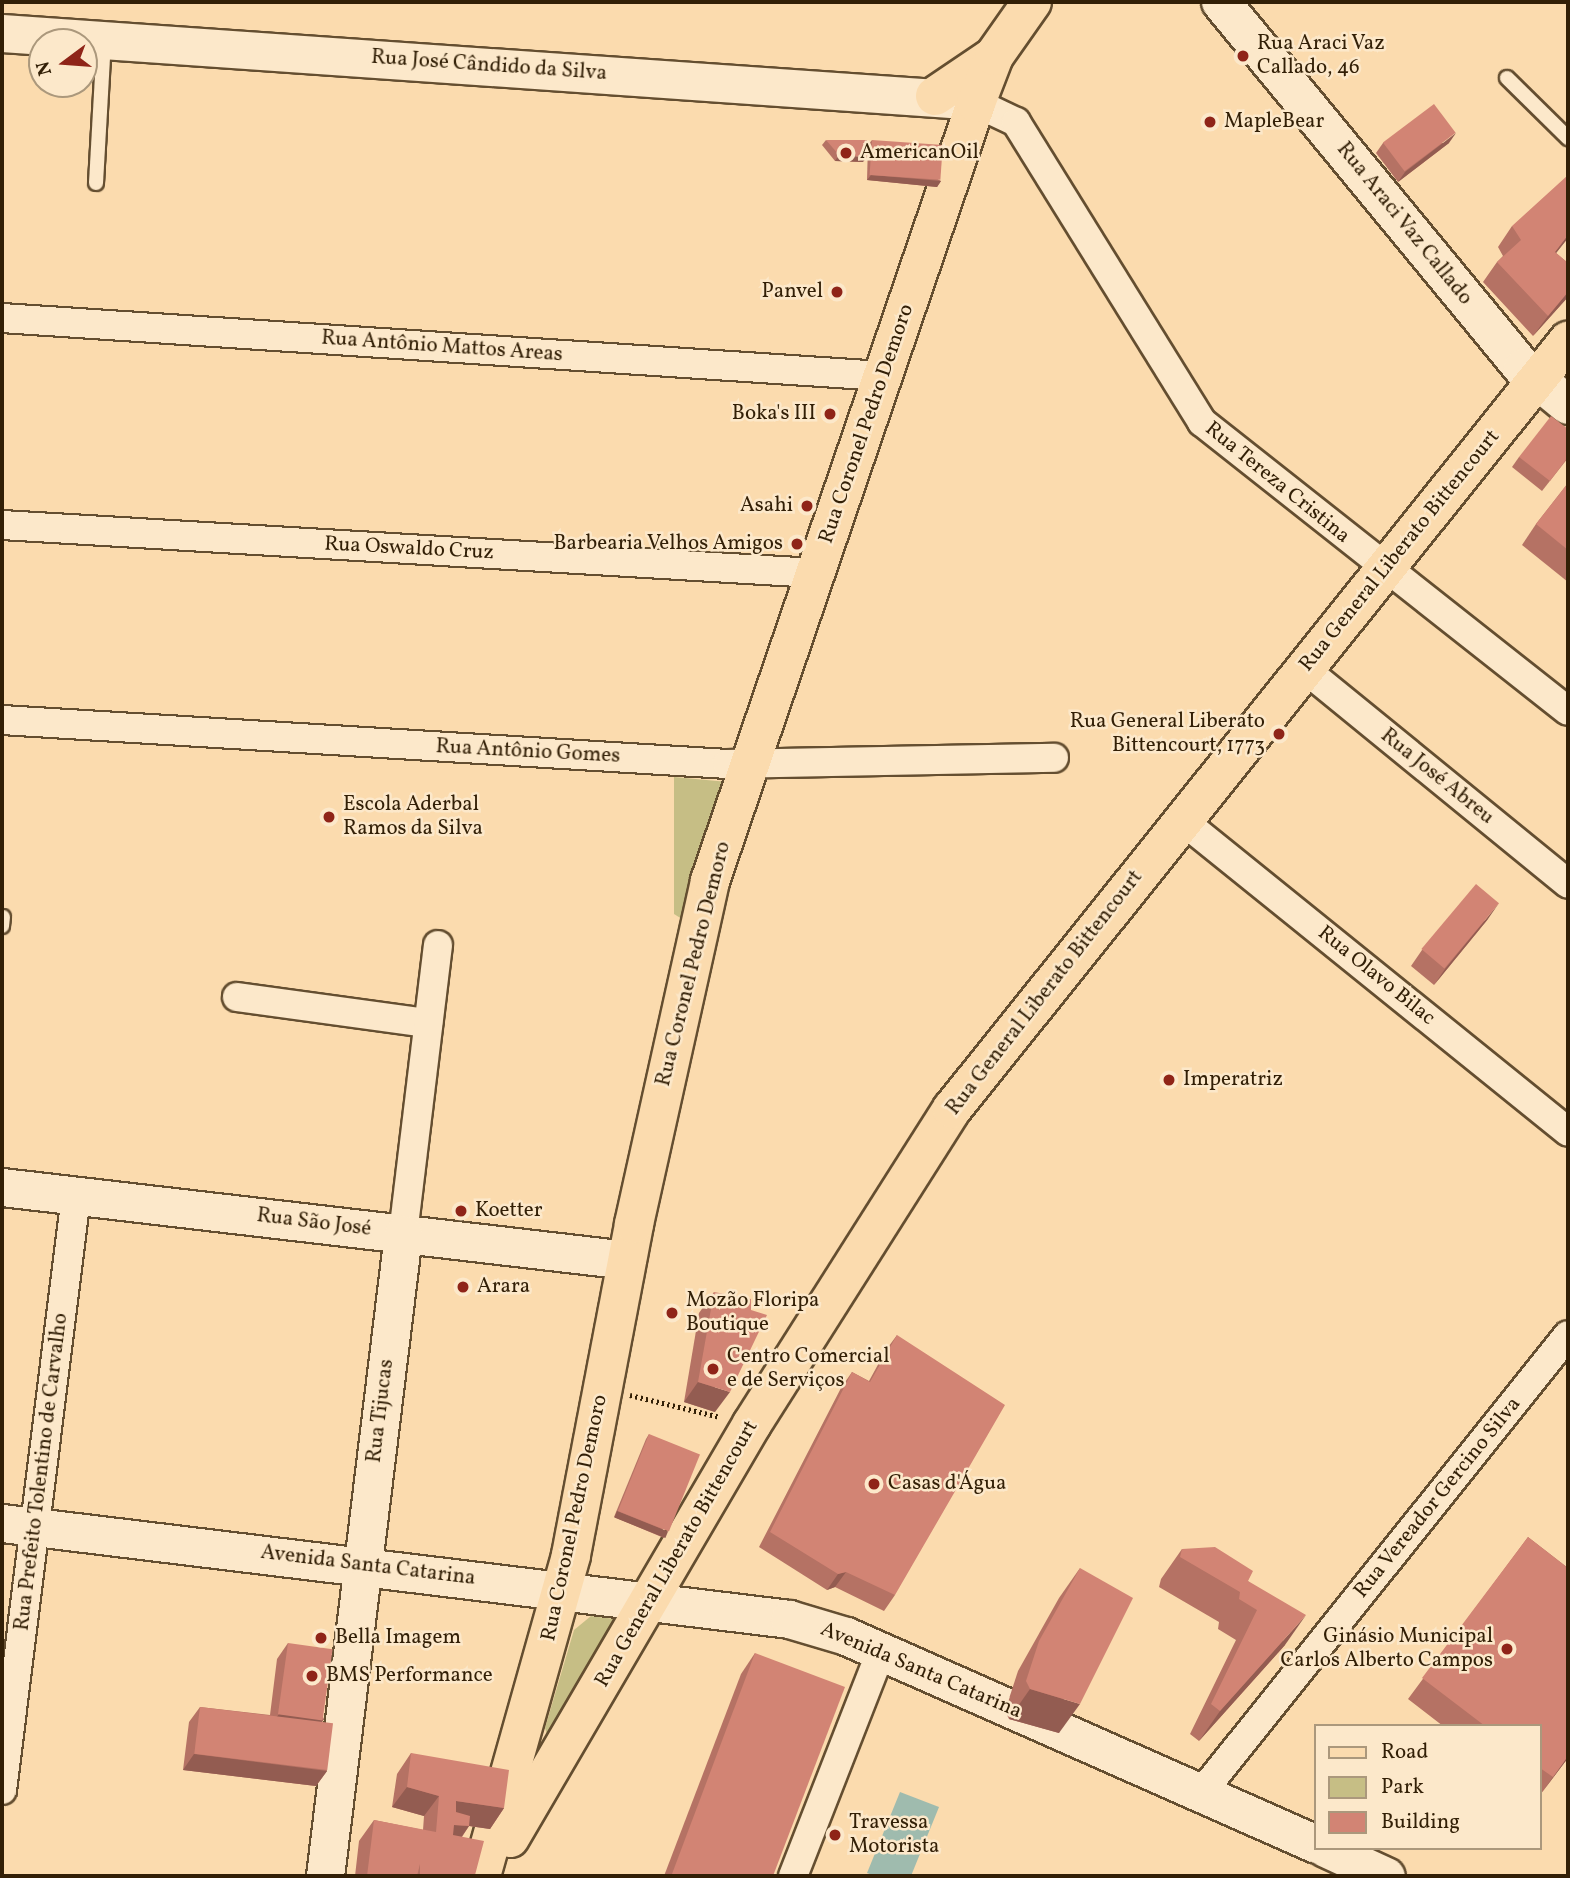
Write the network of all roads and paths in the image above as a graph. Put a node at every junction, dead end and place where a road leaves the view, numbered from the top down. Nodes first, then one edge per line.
1 (1032, 2) edge
2 (1221, 2) edge
3 (2, 33) edge
4 (104, 40) junction
5 (994, 56) junction
6 (1507, 78) dead end
7 (935, 96) junction
8 (976, 103) junction
9 (1568, 138) edge
10 (96, 183) dead end
11 (2, 318) edge
12 (1568, 341) edge
13 (882, 376) junction
14 (1535, 381) junction
15 (1568, 405) edge
16 (2, 525) edge
17 (1387, 570) junction
18 (816, 573) junction
19 (1306, 670) junction
20 (1568, 711) edge
21 (2, 720) edge
22 (1054, 758) dead end
23 (750, 764) junction
24 (1183, 821) junction
25 (1568, 884) edge
26 (438, 945) dead end
27 (237, 997) dead end
28 (428, 1023) junction
29 (1568, 1132) edge
30 (2, 1187) edge
31 (76, 1196) junction
32 (403, 1234) junction
33 (626, 1260) junction
34 (1568, 1335) edge
35 (603, 1388) junction
36 (752, 1424) junction
37 (18, 1525) edge
38 (363, 1566) junction
39 (563, 1589) junction
40 (651, 1601) junction
41 (881, 1651) junction
42 (2, 1790) edge
43 (1202, 1792) junction
44 (1314, 1843) edge
45 (1329, 1850) edge
46 (325, 1876) edge
47 (481, 1876) edge
48 (488, 1876) edge
49 (793, 1876) edge
50 (1385, 1876) edge

1 - 5 main road, Rua Coronel Pedro Demoro
2 - 14 main road, Rua Araci Vaz Callado
3 - 4 street, Rua José Cândido da Silva
4 - 7 street, Rua José Cândido da Silva
4 - 10 lane
5 - 7 main road
5 - 8 main road, Rua Coronel Pedro Demoro
6 - 9 lane
7 - 8 street, Rua José Cândido da Silva
8 - 13 main road, Rua Coronel Pedro Demoro
8 - 17 street, Rua Tereza Cristina
11 - 13 street, Rua Antônio Mattos Areas
12 - 14 main road, Rua General Liberato Bittencourt
13 - 18 main road, Rua Coronel Pedro Demoro
14 - 15 main road, Rua Araci Vaz Callado
14 - 17 main road, Rua General Liberato Bittencourt
16 - 18 street, Rua Oswaldo Cruz
17 - 19 main road, Rua General Liberato Bittencourt
17 - 20 street, Rua Tereza Cristina
18 - 23 main road, Rua Coronel Pedro Demoro
19 - 24 main road, Rua General Liberato Bittencourt
19 - 25 street, Rua José Abreu
21 - 23 street, Rua Antônio Gomes
22 - 23 street, Rua Antônio Gomes
23 - 33 main road, Rua Coronel Pedro Demoro
24 - 29 street, Rua Olavo Bilac
24 - 36 main road, Rua General Liberato Bittencourt
26 - 28 street, Rua Tijucas
27 - 28 street
28 - 32 street, Rua Tijucas
30 - 31 street, Rua São José
31 - 32 street, Rua São José
31 - 37 street, Rua Prefeito Tolentino de Carvalho
32 - 33 street, Rua São José
32 - 38 street, Rua Tijucas
33 - 35 main road, Rua Coronel Pedro Demoro
34 - 43 street, Rua Vereador Gercino Silva
35 - 36 path
35 - 39 main road, Rua Coronel Pedro Demoro
36 - 40 main road, Rua General Liberato Bittencourt
37 - 38 street, Avenida Santa Catarina
37 - 42 street, Rua Prefeito Tolentino de Carvalho
38 - 39 street, Avenida Santa Catarina
38 - 46 street, Rua Tijucas
39 - 40 street, Avenida Santa Catarina
39 - 47 main road, Rua Coronel Pedro Demoro
40 - 41 street, Avenida Santa Catarina
40 - 48 main road, Rua General Liberato Bittencourt
41 - 43 street, Avenida Santa Catarina
41 - 49 street
43 - 44 street, Avenida Santa Catarina
45 - 50 street

